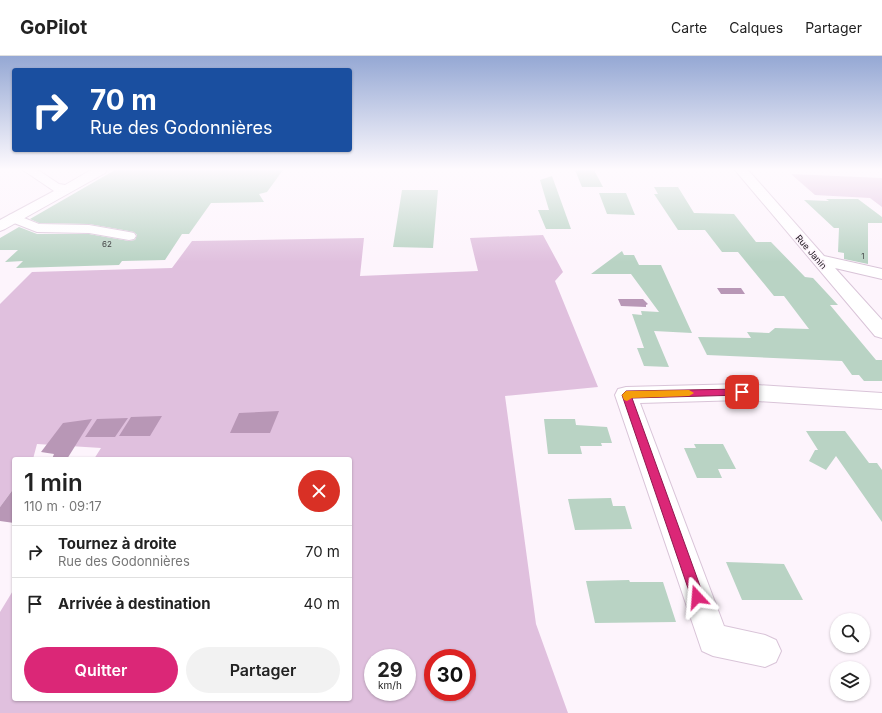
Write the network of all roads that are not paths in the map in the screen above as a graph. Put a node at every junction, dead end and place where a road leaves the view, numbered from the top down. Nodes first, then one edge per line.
1 (45, 201) edge
2 (767, 201) edge
3 (14, 218) junction
4 (0, 226) edge
5 (129, 236) dead end
6 (817, 259) junction
7 (882, 274) edge
8 (882, 332) edge
9 (882, 401) edge
10 (765, 651) dead end

1 - 3 main road
2 - 6 street, Rue Janin
3 - 4 main road
3 - 5 street
6 - 7 street
6 - 8 street, Rue Janin
9 - 10 street

